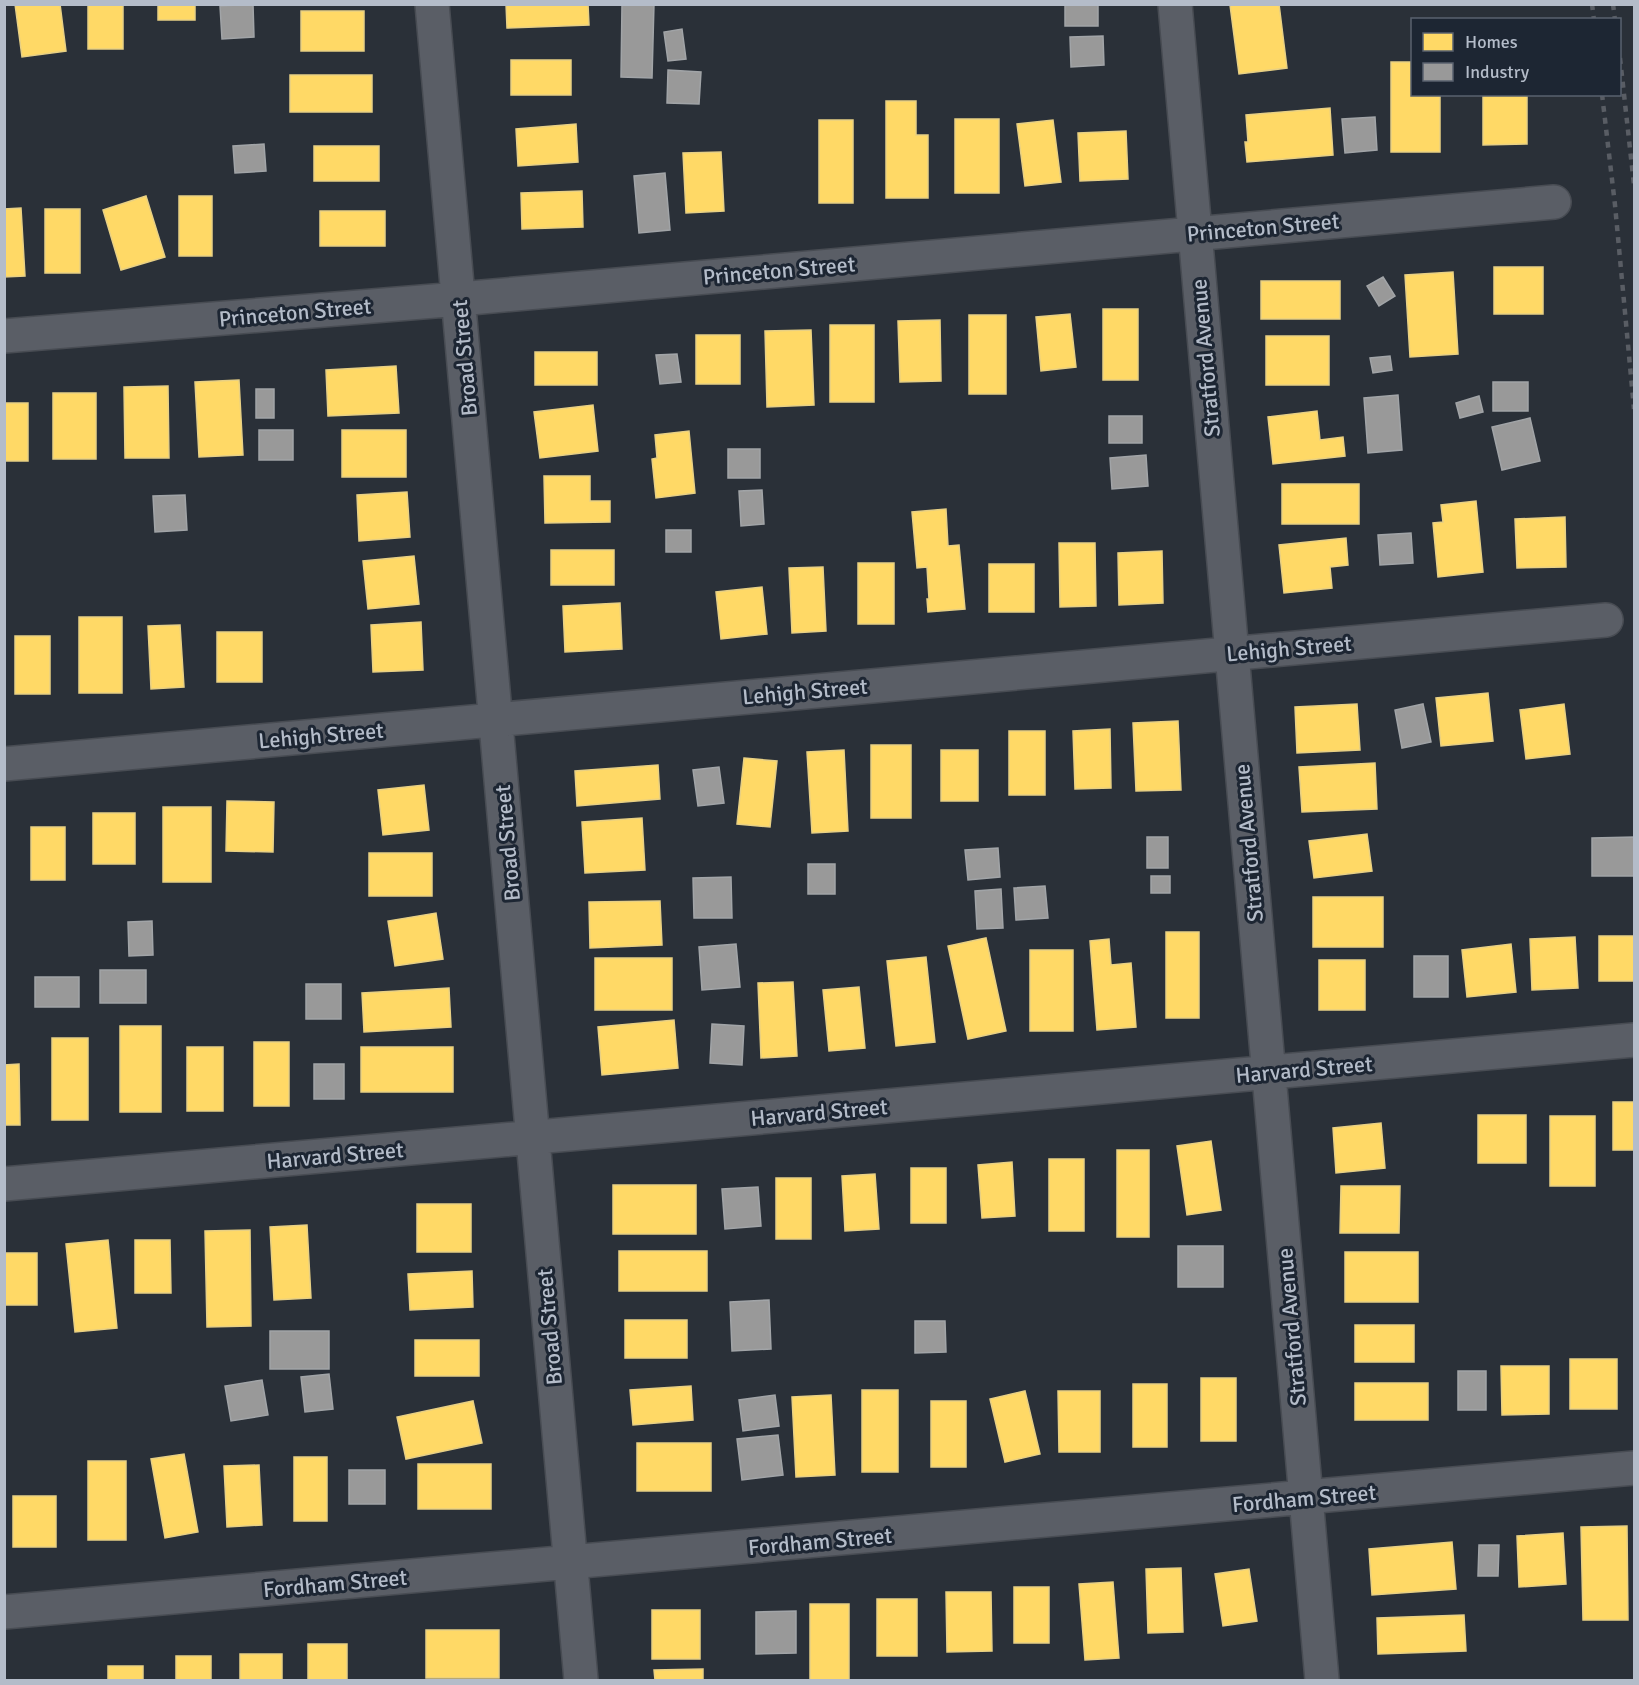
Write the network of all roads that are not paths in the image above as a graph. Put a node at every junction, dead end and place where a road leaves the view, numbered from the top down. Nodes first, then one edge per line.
1 (432, 4) edge
2 (1175, 4) edge
3 (1554, 202) dead end
4 (1194, 233) junction
5 (459, 299) junction
6 (4, 336) edge
7 (1606, 620) dead end
8 (1231, 654) junction
9 (496, 719) junction
10 (4, 764) edge
11 (1635, 1040) edge
12 (1268, 1072) junction
13 (533, 1138) junction
14 (4, 1184) edge
15 (1635, 1468) edge
16 (1306, 1497) junction
17 (571, 1563) junction
18 (4, 1612) edge
19 (581, 1680) edge
20 (1322, 1680) edge

1 - 5 street, Broad Street
2 - 4 street, Stratford Avenue
3 - 4 street, Princeton Street
4 - 5 street, Princeton Street
4 - 8 street, Stratford Avenue
5 - 6 street, Princeton Street
5 - 9 street, Broad Street
7 - 8 street, Lehigh Street
8 - 9 street, Lehigh Street
8 - 12 street, Stratford Avenue
9 - 10 street, Lehigh Street
9 - 13 street, Broad Street
11 - 12 street, Harvard Street
12 - 13 street, Harvard Street
12 - 16 street, Stratford Avenue
13 - 14 street, Harvard Street
13 - 17 street, Broad Street
15 - 16 street, Fordham Street
16 - 17 street, Fordham Street
16 - 20 street, Stratford Avenue
17 - 18 street, Fordham Street
17 - 19 street, Broad Street

